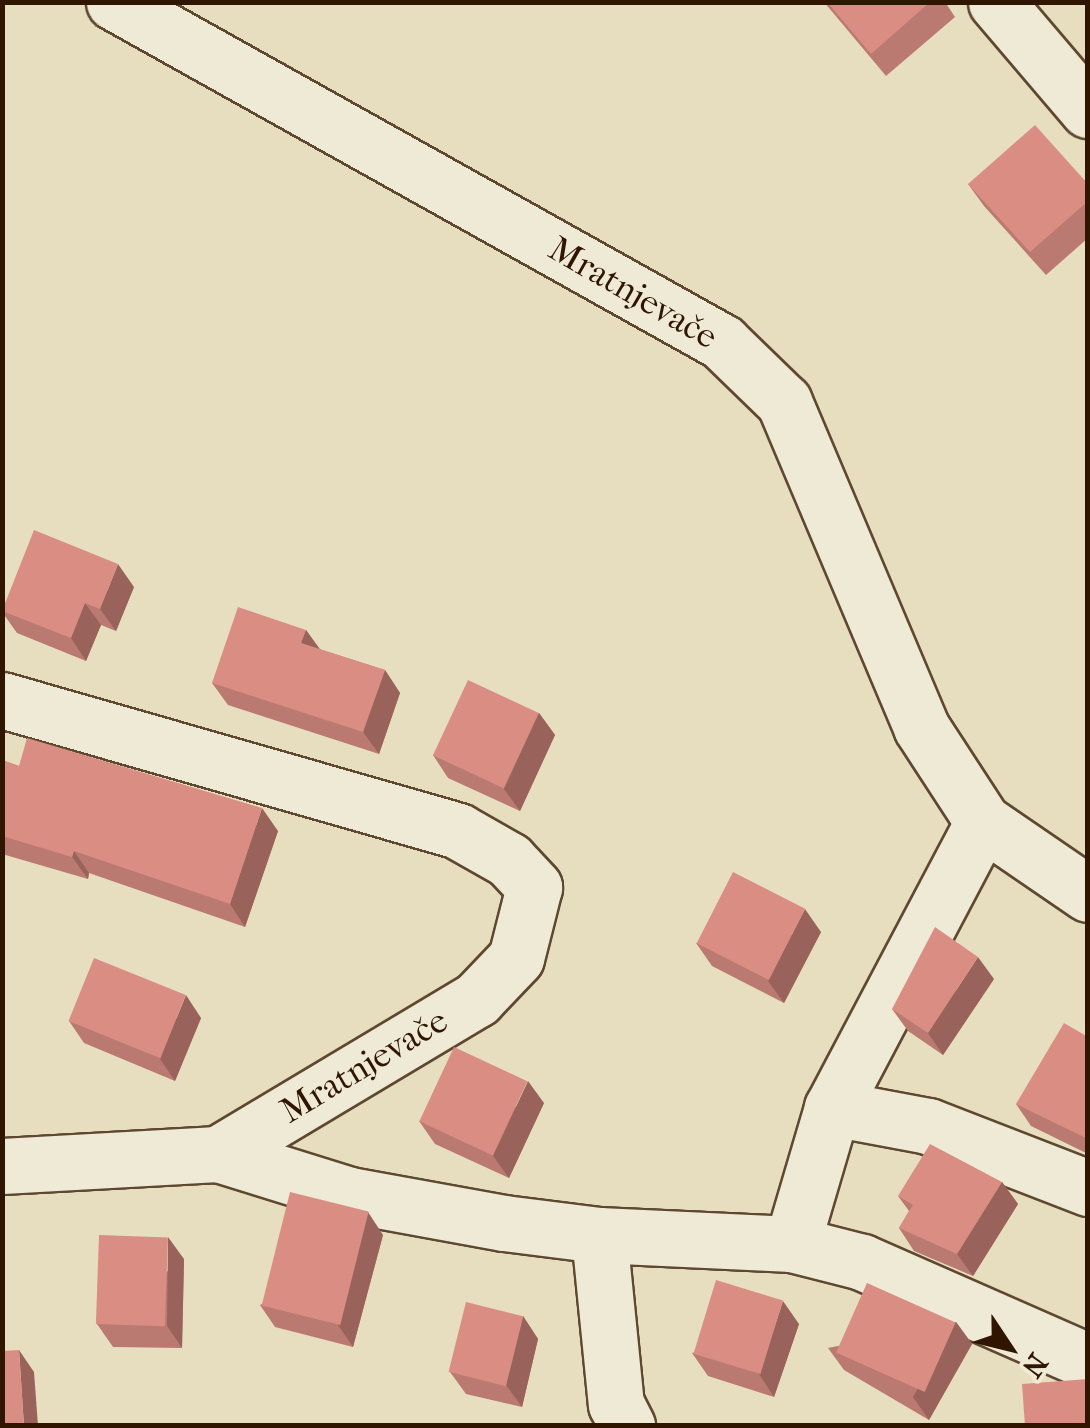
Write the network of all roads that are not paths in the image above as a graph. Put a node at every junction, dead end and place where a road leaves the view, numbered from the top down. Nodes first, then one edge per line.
1 (114, 2) edge
2 (996, 2) edge
3 (1088, 110) edge
4 (2, 700) edge
5 (984, 822) junction
6 (1088, 894) edge
7 (832, 1108) junction
8 (218, 1154) junction
9 (2, 1166) edge
10 (1088, 1188) edge
11 (599, 1236) junction
12 (792, 1244) junction
13 (1088, 1361) edge
14 (628, 1426) edge

1 - 5 street, Mratnjevače
2 - 3 street
4 - 8 street, Mratnjevače
5 - 6 street, Mratnjevače
5 - 7 street
7 - 10 street
7 - 12 street
8 - 9 street, Mratnjevače
8 - 11 street, Mratnjevače
11 - 12 street, Mratnjevače
11 - 14 street
12 - 13 street, Mratnjevače

